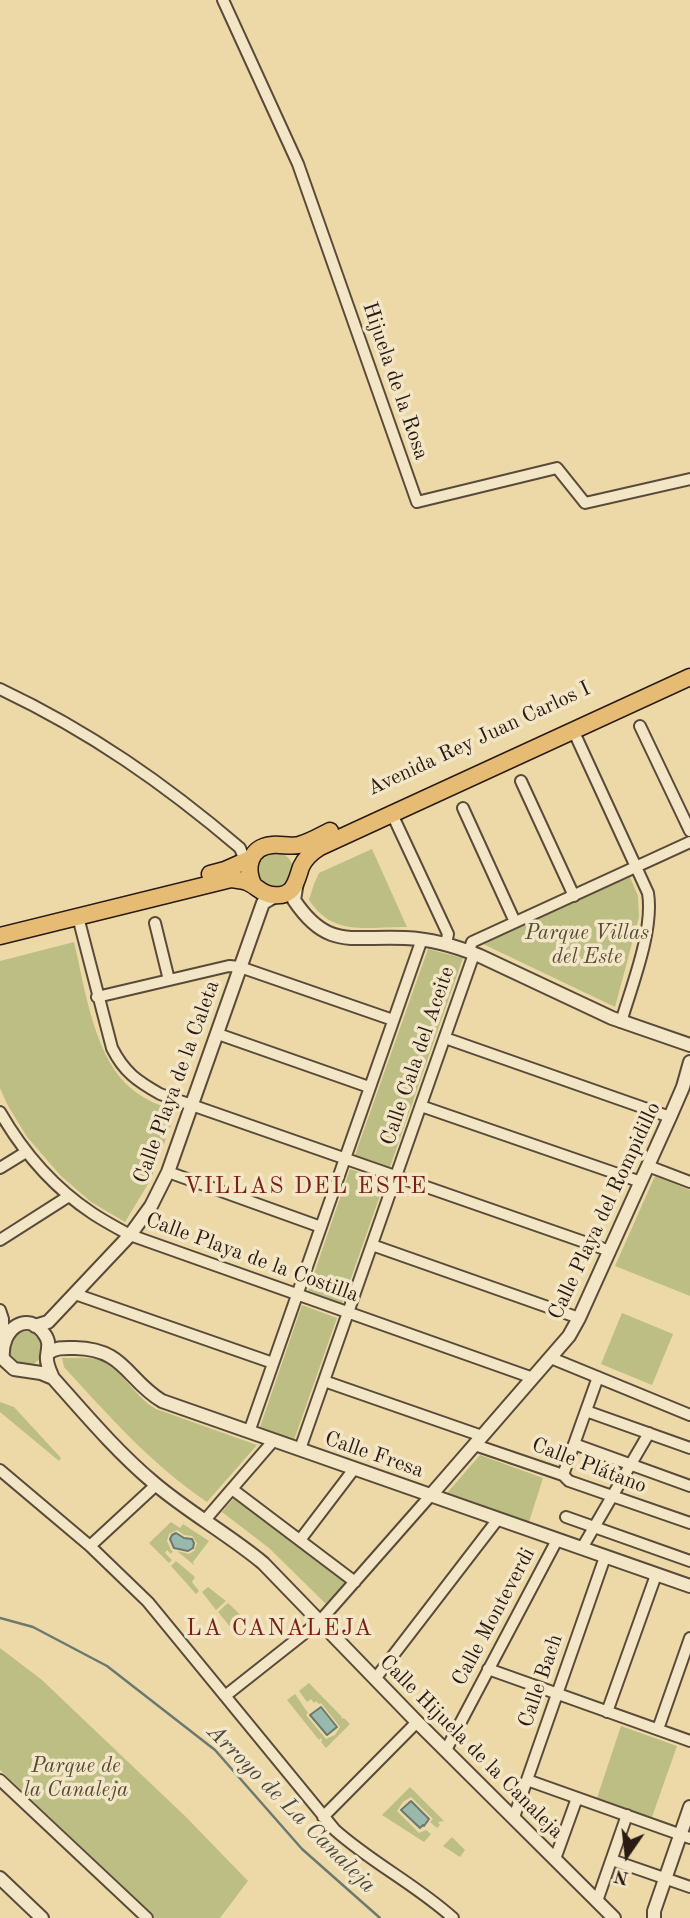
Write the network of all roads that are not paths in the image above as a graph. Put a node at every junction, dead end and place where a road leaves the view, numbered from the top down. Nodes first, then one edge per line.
1 (223, 0) edge
2 (690, 479) edge
3 (690, 666) edge
4 (690, 677) edge
5 (0, 689) edge
6 (640, 726) dead end
7 (573, 730) junction
8 (521, 781) dead end
9 (463, 808) dead end
10 (392, 814) junction
11 (690, 831) edge
12 (690, 842) edge
13 (284, 846) junction
14 (249, 858) junction
15 (636, 867) junction
16 (299, 876) junction
17 (271, 895) junction
18 (574, 896) junction
19 (78, 917) junction
20 (515, 922) junction
21 (155, 923) dead end
22 (0, 926) edge
23 (0, 936) edge
24 (422, 939) junction
25 (446, 944) junction
26 (471, 952) junction
27 (240, 967) junction
28 (169, 980) junction
29 (97, 997) junction
30 (393, 1020) junction
31 (621, 1022) junction
32 (218, 1034) junction
33 (444, 1038) junction
34 (690, 1045) edge
35 (690, 1062) edge
36 (369, 1087) junction
37 (192, 1105) junction
38 (421, 1106) junction
39 (0, 1112) edge
40 (670, 1117) junction
41 (26, 1152) junction
42 (344, 1159) junction
43 (648, 1166) junction
44 (0, 1168) edge
45 (168, 1172) junction
46 (396, 1177) junction
47 (641, 1182) junction
48 (690, 1182) edge
49 (69, 1196) junction
50 (320, 1227) junction
51 (130, 1235) junction
52 (0, 1240) edge
53 (372, 1245) junction
54 (610, 1251) junction
55 (75, 1294) junction
56 (297, 1295) junction
57 (0, 1310) edge
58 (348, 1313) junction
59 (579, 1318) junction
60 (48, 1322) junction
61 (29, 1324) junction
62 (2, 1339) edge
63 (49, 1347) junction
64 (2, 1357) edge
65 (551, 1358) junction
66 (273, 1363) junction
67 (30, 1371) junction
68 (598, 1377) junction
69 (53, 1378) junction
70 (533, 1378) junction
71 (324, 1381) junction
72 (586, 1411) junction
73 (690, 1415) edge
74 (249, 1432) junction
75 (649, 1433) junction
76 (274, 1440) junction
77 (478, 1441) junction
78 (574, 1444) junction
79 (690, 1448) edge
80 (300, 1450) junction
81 (631, 1465) junction
82 (354, 1469) junction
83 (0, 1470) edge
84 (564, 1475) junction
85 (156, 1485) junction
86 (690, 1486) edge
87 (232, 1489) junction
88 (431, 1495) junction
89 (613, 1496) junction
90 (566, 1517) dead end
91 (498, 1519) junction
92 (205, 1520) junction
93 (690, 1523) edge
94 (594, 1528) junction
95 (300, 1539) junction
96 (557, 1540) junction
97 (90, 1546) junction
98 (582, 1548) junction
99 (605, 1557) junction
100 (690, 1561) edge
101 (656, 1574) junction
102 (355, 1582) junction
103 (690, 1586) edge
104 (320, 1621) junction
105 (690, 1638) edge
106 (488, 1669) junction
107 (375, 1679) junction
108 (557, 1693) junction
109 (225, 1696) junction
110 (607, 1712) junction
111 (417, 1722) junction
112 (658, 1729) junction
113 (690, 1741) edge
114 (446, 1750) junction
115 (0, 1780) edge
116 (527, 1780) junction
117 (577, 1798) junction
118 (690, 1807) edge
119 (627, 1815) junction
120 (323, 1817) junction
121 (514, 1817) junction
122 (685, 1836) edge
123 (555, 1859) junction
124 (612, 1860) junction
125 (0, 1878) edge
126 (665, 1878) junction
127 (690, 1887) edge
128 (597, 1901) junction
129 (650, 1915) edge
130 (42, 1918) edge
131 (147, 1918) edge
132 (453, 1918) edge
133 (615, 1918) edge

1 - 2 street, Hijuela de la Rosa
3 - 13 main road, Avenida Rey Juan Carlos I
4 - 7 main road, Avenida Rey Juan Carlos I
5 - 14 street
6 - 11 street
7 - 10 main road, Avenida Rey Juan Carlos I
7 - 15 street
8 - 18 street
9 - 20 street
10 - 16 main road, Avenida Rey Juan Carlos I
10 - 25 street
12 - 15 street
13 - 14 main road, Avenida Rey Juan Carlos I
13 - 16 main road
14 - 17 main road
14 - 22 main road, Avenida Rey Juan Carlos I
15 - 18 street
15 - 31 street
16 - 17 main road, Avenida Rey Juan Carlos I
17 - 19 main road
17 - 24 street
17 - 27 street, Calle Playa de la Caleta
18 - 20 street
19 - 23 main road
19 - 29 street
20 - 26 street
21 - 28 street
24 - 25 street
24 - 30 street, Calle Cala del Aceite
25 - 26 street
26 - 31 street
26 - 33 street, Calle Cala del Aceite
27 - 28 street
27 - 30 street
27 - 32 street, Calle Playa de la Caleta
28 - 29 street
29 - 37 street
30 - 36 street, Calle Cala del Aceite
31 - 34 street
32 - 36 street
32 - 37 street, Calle Playa de la Caleta
33 - 38 street, Calle Cala del Aceite
33 - 40 street
35 - 40 street, Calle Playa del Rompidillo
36 - 42 street, Calle Cala del Aceite
37 - 42 street
37 - 45 street, Calle Playa de la Caleta
38 - 46 street, Calle Cala del Aceite
38 - 47 street
39 - 41 street, Calle Playa de la Costilla
40 - 43 street, Calle Playa del Rompidillo
41 - 44 street
41 - 49 street, Calle Playa de la Costilla
42 - 46 street
42 - 50 street, Calle Cala del Aceite
43 - 47 street, Calle Playa del Rompidillo
43 - 48 street
45 - 50 street
45 - 51 street, Calle Playa de la Caleta
46 - 53 street, Calle Cala del Aceite
46 - 54 street
47 - 54 street, Calle Playa del Rompidillo
49 - 51 street, Calle Playa de la Costilla
49 - 52 street
50 - 56 street, Calle Cala del Aceite
51 - 55 street, Calle Playa de la Caleta
51 - 56 street, Calle Playa de la Costilla
53 - 58 street, Calle Cala del Aceite
53 - 59 street
54 - 59 street, Calle Playa del Rompidillo
55 - 60 street, Calle Playa de la Caleta
55 - 66 street
56 - 58 street, Calle Playa de la Costilla
56 - 66 street, Calle Cala del Aceite
57 - 61 street
57 - 62 street
58 - 70 street, Calle Playa de la Costilla
58 - 71 street, Calle Cala del Aceite
59 - 65 street, Calle Playa del Rompidillo
60 - 61 street, Calle Playa de la Caleta
60 - 63 street
61 - 62 street
61 - 63 street, Calle Hijuela de la Canaleja
62 - 64 street
63 - 67 street
63 - 69 street, Calle Hijuela de la Canaleja
63 - 74 street, Calle Fresa
64 - 67 street
65 - 68 street
65 - 70 street, Calle Playa del Rompidillo
66 - 74 street, Calle Cala del Aceite
67 - 69 street
68 - 72 street
68 - 73 street
69 - 85 street, Calle Hijuela de la Canaleja
70 - 77 street, Calle Playa del Rompidillo
71 - 77 street, Calle Plátano
71 - 80 street, Calle Cala del Aceite
72 - 75 street
72 - 78 street
74 - 76 street, Calle Fresa
75 - 79 street
75 - 81 street
76 - 80 street, Calle Fresa
76 - 87 street
77 - 84 street, Calle Plátano
77 - 88 street, Calle Playa del Rompidillo
78 - 81 street
78 - 84 street
80 - 82 street, Calle Fresa
81 - 86 street
81 - 89 street
82 - 88 street, Calle Fresa
82 - 95 street
83 - 97 street
84 - 89 street, Calle Plátano
85 - 92 street, Calle Hijuela de la Canaleja
85 - 97 street
87 - 92 street
87 - 95 street
88 - 91 street, Calle Fresa
88 - 102 street, Calle Playa del Rompidillo
89 - 93 street, Calle Plátano
89 - 94 street
90 - 94 street
91 - 96 street, Calle Fresa
91 - 107 street
92 - 104 street, Calle Hijuela de la Canaleja
94 - 98 street
94 - 100 street
95 - 102 street
96 - 98 street, Calle Fresa
96 - 106 street, Calle Monteverdi
97 - 109 street
98 - 99 street, Calle Fresa
99 - 101 street, Calle Fresa
99 - 108 street, Calle Bach
101 - 103 street, Calle Fresa
101 - 110 street
102 - 104 street, Calle Playa del Rompidillo
104 - 107 street, Calle Hijuela de la Canaleja
104 - 109 street, Calle Playa del Rompidillo
105 - 112 street
106 - 108 street
106 - 114 street, Calle Monteverdi
107 - 111 street, Calle Hijuela de la Canaleja
108 - 110 street
108 - 116 street, Calle Bach
109 - 120 street
110 - 112 street
111 - 114 street, Calle Hijuela de la Canaleja
111 - 120 street
112 - 113 street
114 - 121 street, Calle Hijuela de la Canaleja
115 - 131 street
116 - 117 street
116 - 121 street, Calle Bach
117 - 119 street
117 - 123 street
118 - 122 street
119 - 122 street
119 - 124 street
120 - 132 street
121 - 123 street, Calle Hijuela de la Canaleja
122 - 126 street
123 - 128 street, Calle Hijuela de la Canaleja
124 - 126 street
124 - 128 street
125 - 130 street
126 - 127 street
126 - 129 street
128 - 133 street, Calle Hijuela de la Canaleja

